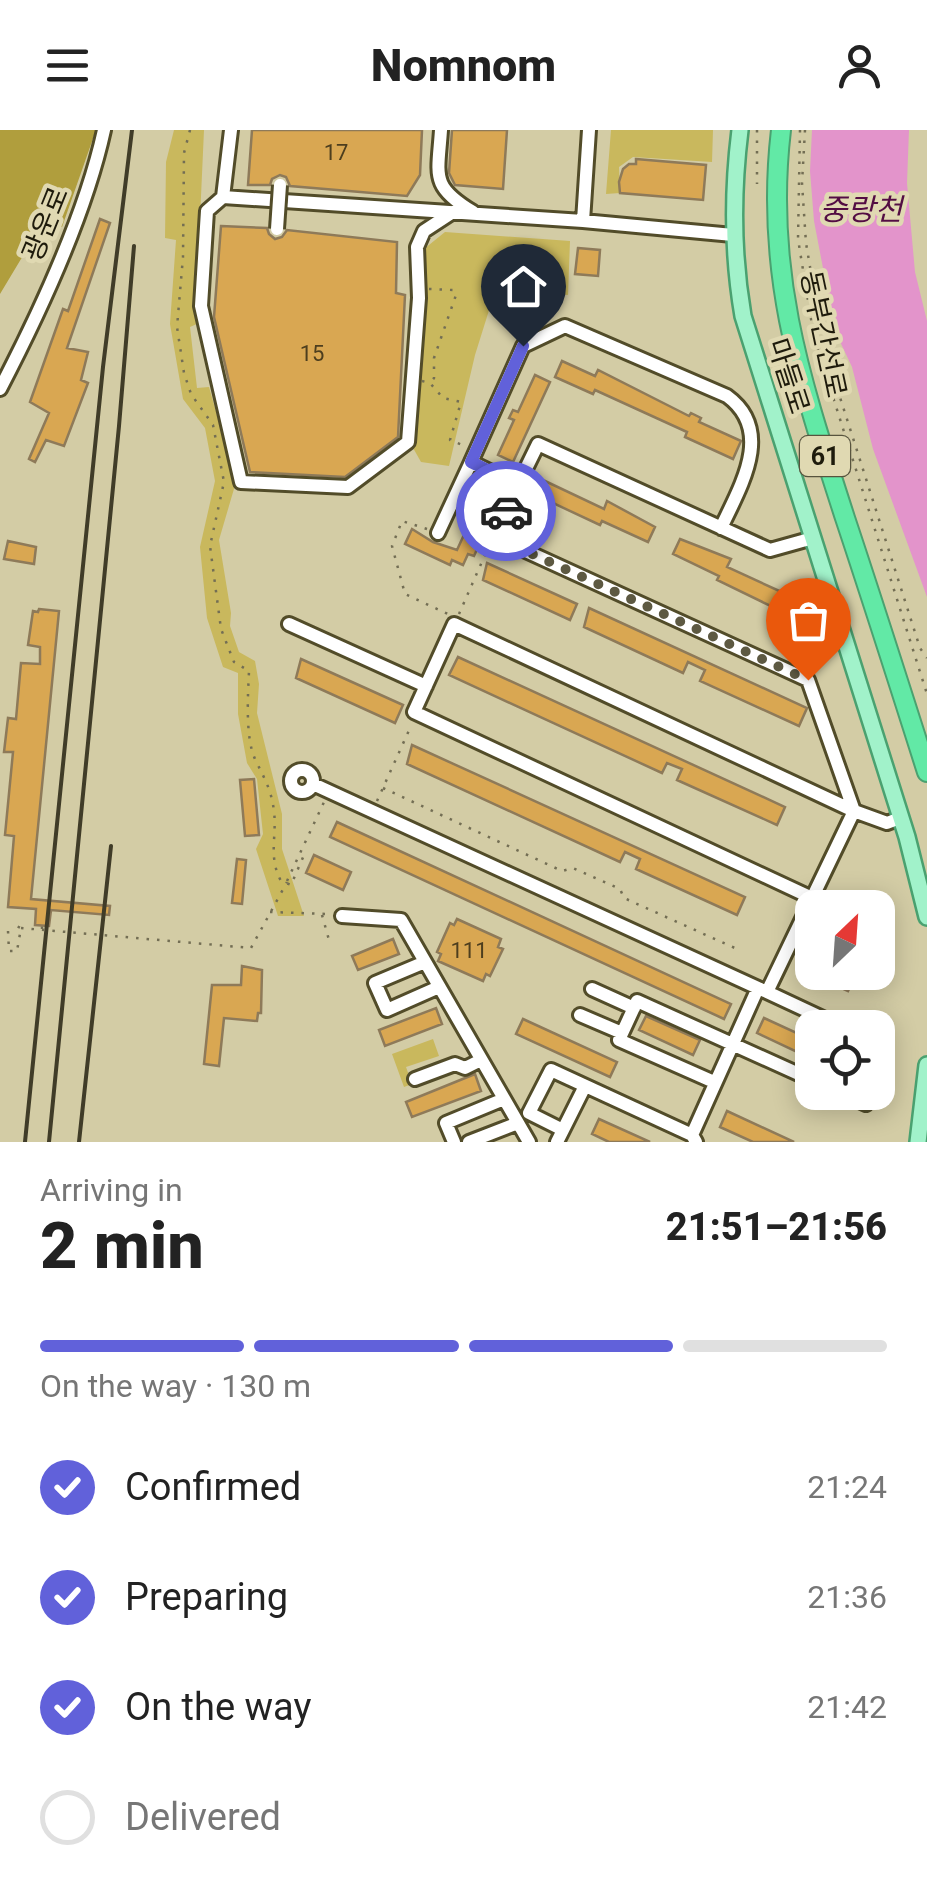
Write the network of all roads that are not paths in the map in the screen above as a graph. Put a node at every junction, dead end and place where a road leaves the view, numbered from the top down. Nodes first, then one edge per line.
1 (104, 130) edge
2 (231, 130) edge
3 (441, 130) edge
4 (590, 130) edge
5 (740, 130) edge
6 (781, 130) edge
7 (280, 186) dead end
8 (223, 197) junction
9 (452, 212) junction
10 (475, 214) junction
11 (583, 221) junction
12 (277, 229) dead end
13 (733, 236) junction
14 (417, 247) junction
15 (405, 385) dead end
16 (0, 389) edge
17 (471, 462) junction
18 (518, 485) junction
19 (721, 528) junction
20 (438, 533) road end
21 (814, 538) junction
22 (289, 624) dead end
23 (426, 686) junction
24 (927, 772) edge
25 (313, 784) dead end
26 (854, 812) junction
27 (900, 818) junction
28 (795, 890) edge
29 (816, 890) edge
30 (342, 916) dead end
31 (927, 917) edge
32 (795, 929) edge
33 (425, 962) junction
34 (439, 987) junction
35 (592, 990) dead end
36 (762, 990) junction
37 (634, 1008) junction
38 (805, 1010) edge
39 (580, 1015) dead end
40 (622, 1033) junction
41 (732, 1044) junction
42 (481, 1060) junction
43 (927, 1065) edge
44 (795, 1072) edge
45 (416, 1079) dead end
46 (714, 1082) junction
47 (585, 1086) junction
48 (504, 1100) junction
49 (518, 1122) junction
50 (560, 1136) edge
51 (694, 1138) edge
52 (454, 1142) edge
53 (469, 1142) edge
54 (529, 1142) edge
55 (918, 1142) edge

1 - 16 street, 광운로
2 - 8 street
3 - 10 street
4 - 11 street
5 - 13 main road, 마들로
6 - 24 highway, 동부간선로 / 61
7 - 12 street, bridge
8 - 9 street
8 - 14 street
9 - 10 street
9 - 14 street
10 - 11 street
11 - 13 street
13 - 21 main road, 마들로
14 - 15 street
17 - 18 street
17 - 19 street
17 - 20 street
18 - 19 street
18 - 26 street
19 - 21 street
21 - 27 main road, 마들로
22 - 23 street
23 - 26 street
23 - 28 street
25 - 36 street
26 - 27 street
26 - 29 street
27 - 31 main road, 마들로
30 - 33 street
32 - 36 street
33 - 34 street
33 - 34 street
34 - 42 street
35 - 37 street
36 - 38 street
36 - 41 street
37 - 40 street
37 - 41 street
39 - 40 street
40 - 46 street
41 - 44 street
41 - 46 street
42 - 45 street
42 - 48 street
43 - 55 main road
46 - 51 street
47 - 50 street
47 - 50 street
47 - 51 street
48 - 49 street
48 - 52 street
49 - 53 street
49 - 54 street

